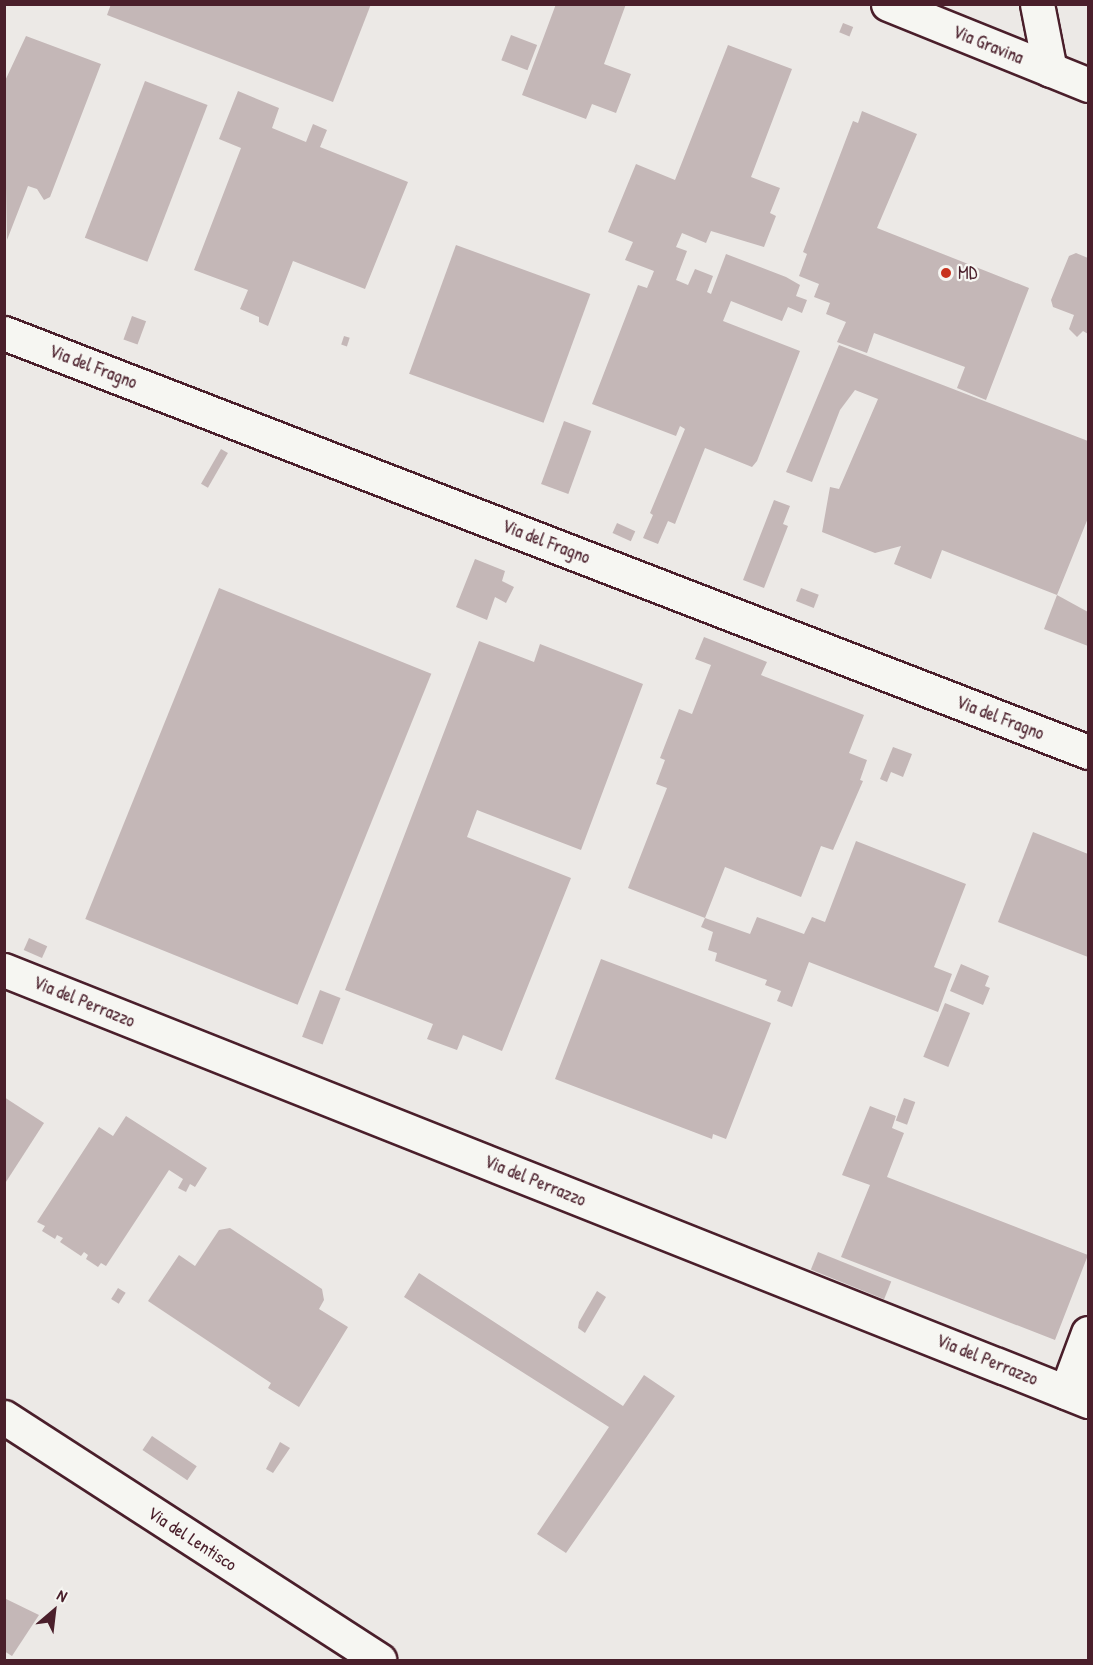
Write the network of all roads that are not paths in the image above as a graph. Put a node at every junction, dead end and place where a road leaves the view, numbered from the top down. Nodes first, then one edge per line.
1 (1037, 4) edge
2 (903, 7) edge
3 (1050, 70) junction
4 (1089, 85) edge
5 (4, 333) edge
6 (1089, 752) edge
7 (4, 970) edge
8 (1085, 1352) edge
9 (1077, 1396) edge
10 (4, 1417) edge
11 (379, 1660) edge

1 - 3 street
2 - 3 street, Via Gravina
3 - 4 street, Via Gravina
5 - 6 street, Via del Fragno
7 - 9 street, Via del Perrazzo
8 - 9 street
10 - 11 street, Via del Lentisco

